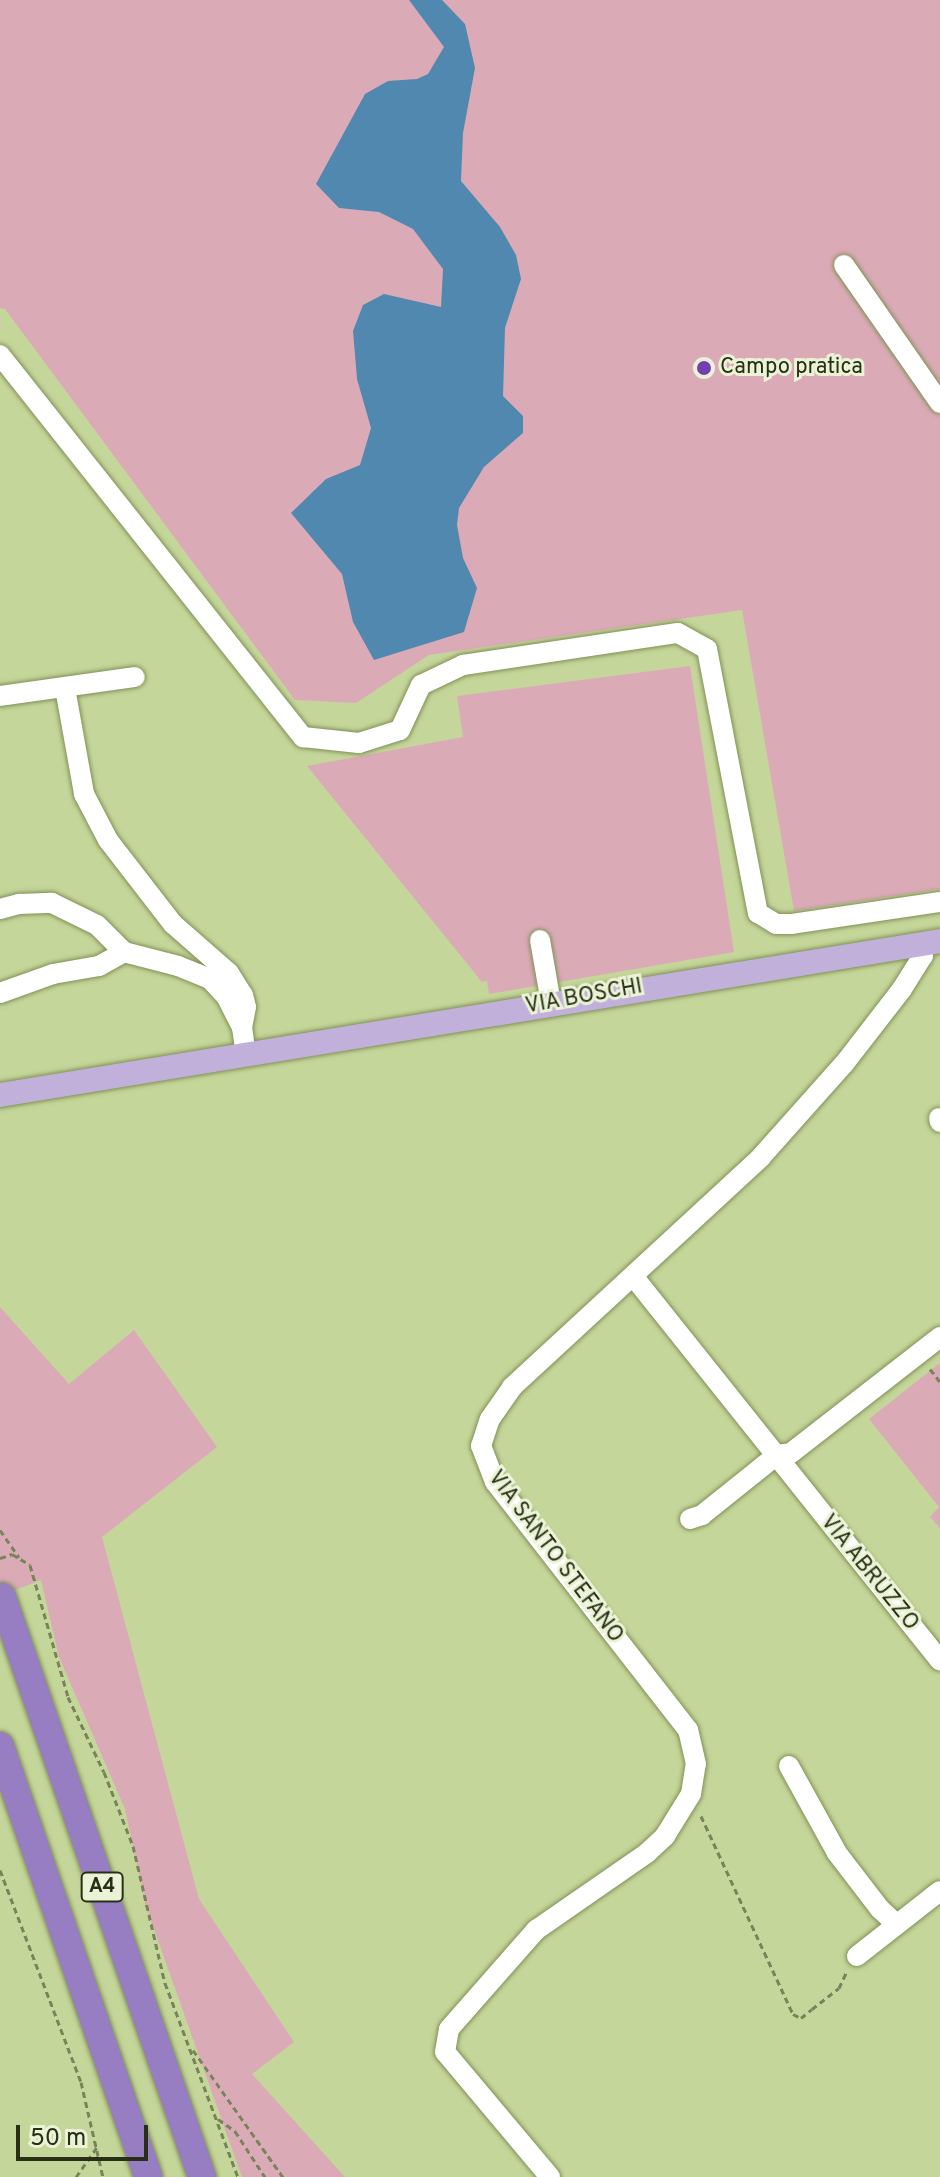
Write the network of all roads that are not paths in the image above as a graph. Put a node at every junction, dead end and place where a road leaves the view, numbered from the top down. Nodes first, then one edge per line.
1 (844, 265) dead end
2 (0, 355) edge
3 (940, 403) edge
4 (135, 677) dead end
5 (65, 688) junction
6 (0, 696) edge
7 (940, 902) edge
8 (0, 909) edge
9 (540, 940) dead end
10 (931, 942) edge
11 (124, 952) junction
12 (0, 993) edge
13 (551, 1003) junction
14 (240, 1014) junction
15 (246, 1054) junction
16 (0, 1095) edge
17 (633, 1276) junction
18 (940, 1337) edge
19 (777, 1455) junction
20 (690, 1519) dead end
21 (2, 1597) dead end
22 (940, 1660) edge
23 (0, 1746) edge
24 (789, 1766) dead end
25 (940, 1891) edge
26 (897, 1925) junction
27 (857, 1956) road end
28 (148, 2177) edge
29 (202, 2177) edge
30 (550, 2177) edge

1 - 3 street
2 - 7 street
4 - 5 street
5 - 6 street
5 - 14 street
8 - 11 street
9 - 13 street
10 - 13 main road, VIA BOSCHI
10 - 17 street, VIA SANTO STEFANO
11 - 12 street
11 - 14 street
13 - 15 main road, VIA BOSCHI
14 - 15 street
15 - 16 main road, VIA BOSCHI
17 - 19 street, VIA ABRUZZO
17 - 30 street, VIA SANTO STEFANO
18 - 19 street
19 - 20 street
19 - 22 street, VIA ABRUZZO
21 - 29 highway, A4
23 - 28 highway, A4
24 - 26 street
25 - 26 street
26 - 27 street

